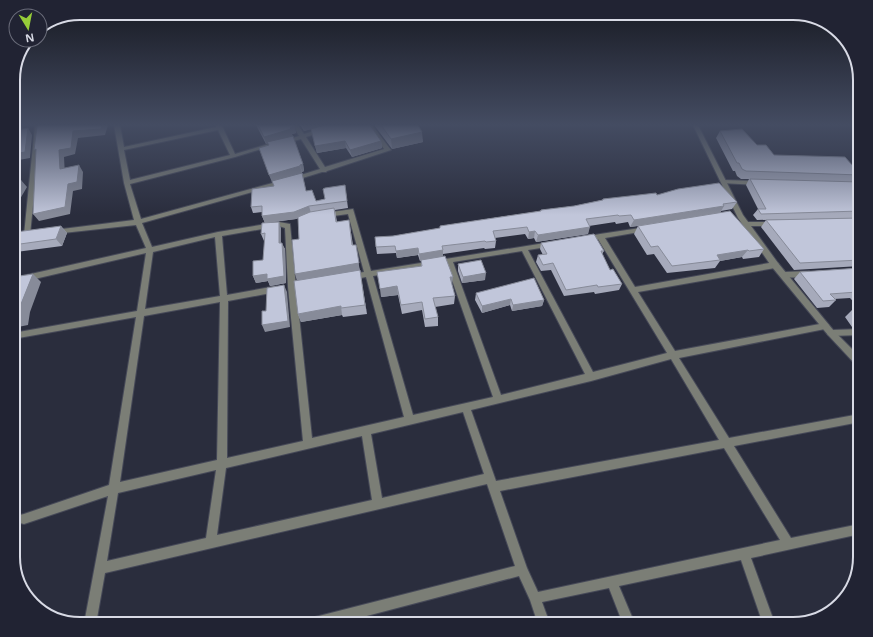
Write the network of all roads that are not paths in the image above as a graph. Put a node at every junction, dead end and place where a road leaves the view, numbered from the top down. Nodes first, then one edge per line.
1 (33, 155) edge
2 (122, 155) edge
3 (238, 155) edge
4 (313, 155) edge
5 (374, 155) edge
6 (709, 155) edge
7 (233, 156) joint
8 (324, 171) junction
9 (723, 182) junction
10 (127, 183) junction
11 (768, 183) edge
12 (319, 215) edge
13 (138, 222) junction
14 (746, 224) junction
15 (778, 224) edge
16 (654, 227) edge
17 (49, 232) edge
18 (34, 234) edge
19 (218, 234) junction
20 (600, 236) junction
21 (578, 240) edge
22 (562, 242) edge
23 (524, 249) junction
24 (150, 250) junction
25 (449, 260) junction
26 (775, 265) junction
27 (814, 273) edge
28 (370, 274) junction
29 (784, 275) junction
30 (346, 278) edge
31 (20, 279) edge
32 (296, 286) junction
33 (633, 290) junction
34 (224, 298) junction
35 (141, 312) junction
36 (828, 329) junction
37 (853, 331) edge
38 (20, 335) edge
39 (674, 355) junction
40 (853, 356) edge
41 (591, 377) junction
42 (498, 400) junction
43 (466, 408) junction
44 (853, 419) edge
45 (410, 421) junction
46 (366, 431) junction
47 (308, 443) junction
48 (727, 444) junction
49 (222, 464) junction
50 (492, 482) junction
51 (114, 489) junction
52 (378, 504) junction
53 (24, 519) dead end
54 (853, 531) edge
55 (212, 542) junction
56 (789, 545) junction
57 (744, 554) junction
58 (100, 568) junction
59 (522, 570) junction
60 (612, 582) junction
61 (535, 598) junction
62 (91, 617) edge
63 (360, 617) edge
64 (542, 617) edge
65 (626, 617) edge
66 (766, 617) edge

1 - 18 street
2 - 10 street
3 - 7 street
4 - 8 street
5 - 8 street
6 - 9 street
7 - 10 street
8 - 13 street
9 - 11 street
9 - 14 street
10 - 13 street
12 - 28 street
13 - 17 street
13 - 24 street
14 - 15 street
14 - 26 street
16 - 20 street
19 - 24 street
19 - 32 street
19 - 34 street
20 - 21 street
20 - 33 street
22 - 23 street
23 - 25 street
23 - 41 street
24 - 31 street
24 - 35 street
25 - 28 street
25 - 42 street
26 - 29 street
26 - 33 street
27 - 29 street
28 - 30 street
28 - 45 street
29 - 36 street
32 - 34 street
32 - 47 street
33 - 39 street
34 - 35 street
34 - 49 street
35 - 38 street
35 - 51 street
36 - 37 street
36 - 39 street
36 - 40 street
39 - 41 street
39 - 48 street
41 - 42 street
42 - 43 street
43 - 45 street
43 - 50 street
44 - 48 street
45 - 46 street
46 - 47 street
46 - 52 street
47 - 49 street
48 - 50 street
48 - 56 street
49 - 51 street
49 - 55 street
50 - 52 street
50 - 59 street
51 - 53 street
51 - 58 street
52 - 55 street
54 - 56 street
55 - 58 street
56 - 57 street
57 - 60 street
57 - 66 street
58 - 62 street
59 - 61 street
59 - 63 street
60 - 61 street
60 - 65 street
61 - 64 street

